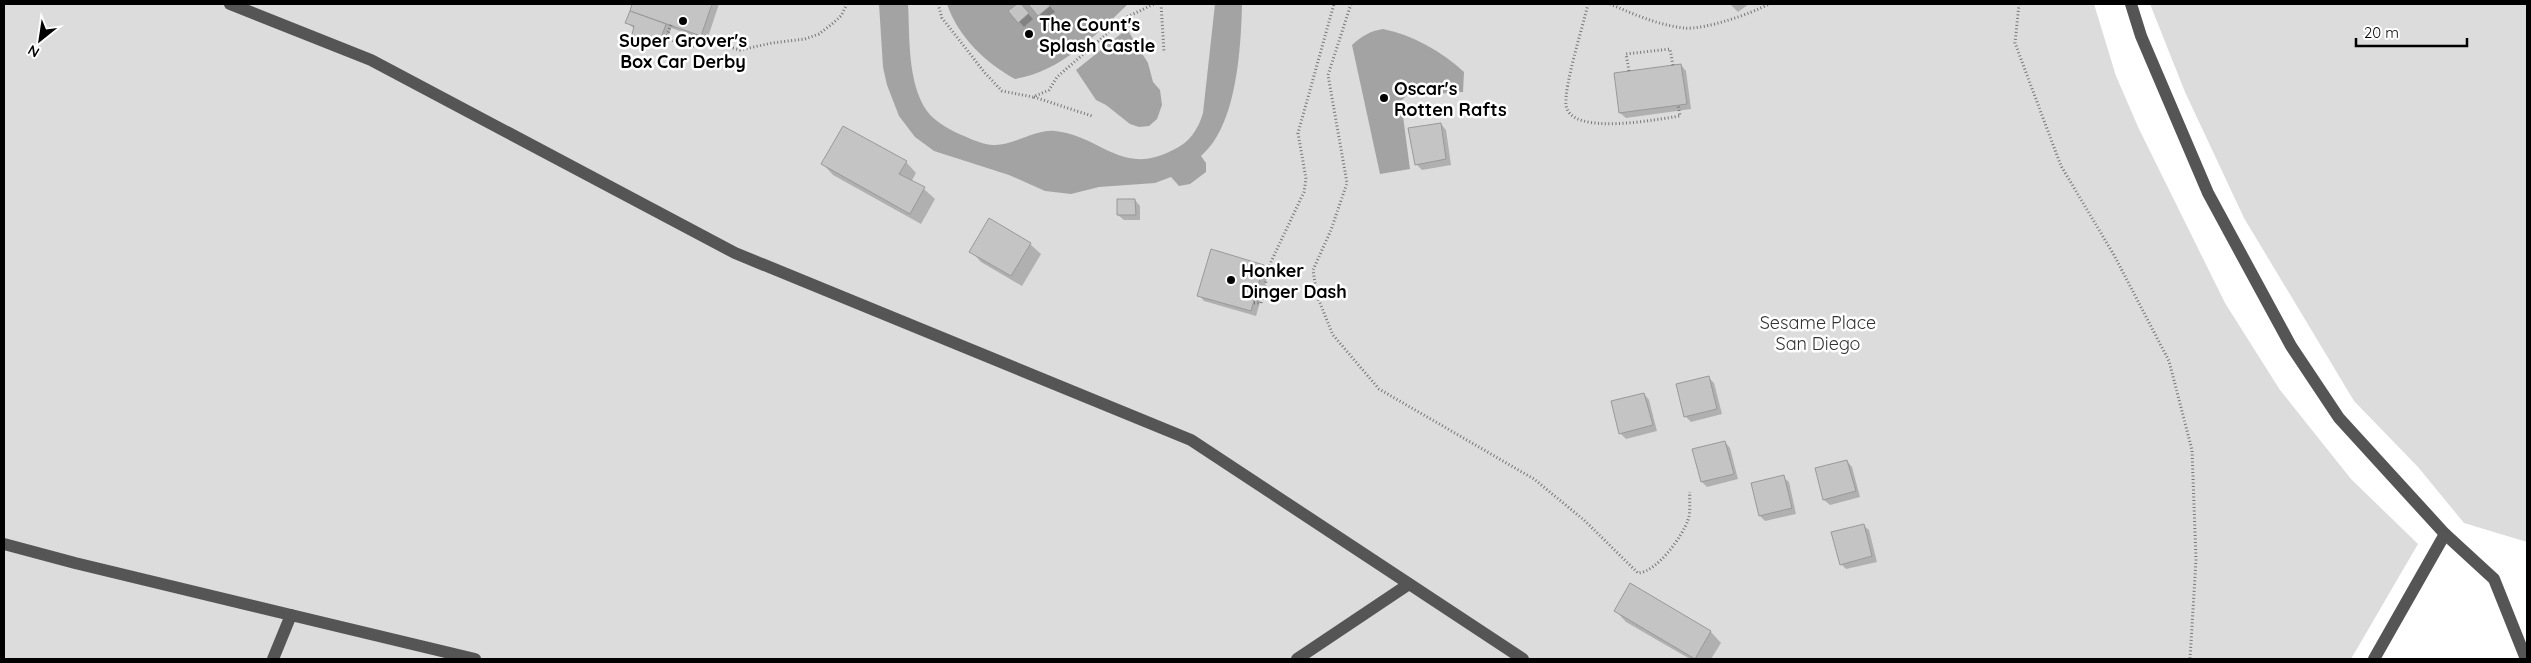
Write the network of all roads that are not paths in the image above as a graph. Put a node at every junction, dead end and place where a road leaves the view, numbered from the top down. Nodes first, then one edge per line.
1 (230, 4) edge
2 (2131, 4) edge
3 (2445, 534) junction
4 (4, 544) edge
5 (1408, 584) junction
6 (291, 615) junction
7 (273, 659) edge
8 (475, 659) edge
9 (1297, 659) edge
10 (1523, 659) edge
11 (2374, 659) edge
12 (2526, 659) edge

1 - 5 lane
2 - 3 lane
3 - 11 lane
3 - 12 lane
4 - 6 lane
5 - 9 lane
5 - 10 lane
6 - 7 lane
6 - 8 lane

